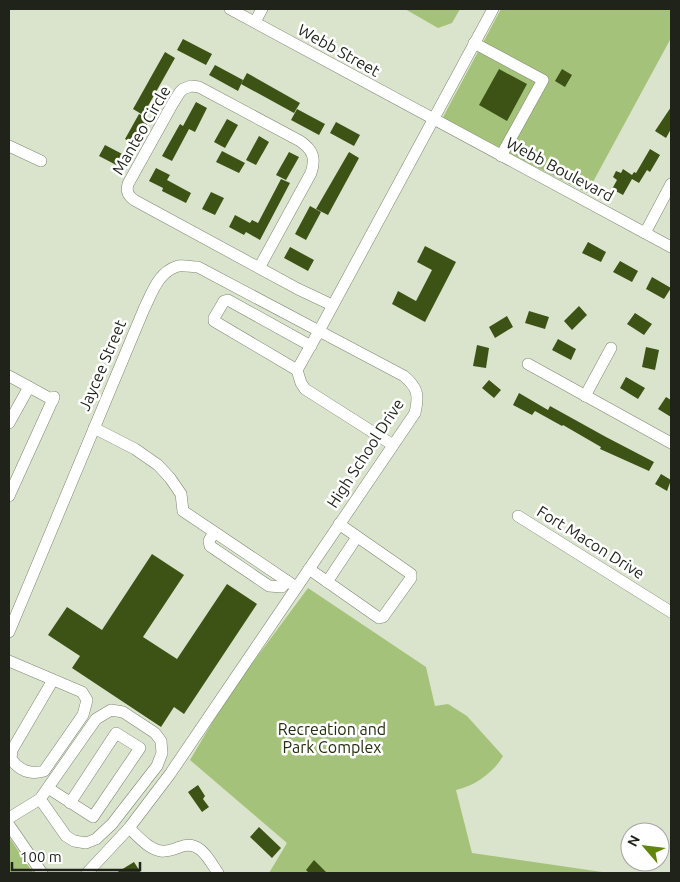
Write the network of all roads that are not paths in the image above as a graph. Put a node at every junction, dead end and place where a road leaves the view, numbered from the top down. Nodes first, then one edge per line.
1 (230, 9) edge
2 (262, 9) edge
3 (493, 9) edge
4 (255, 22) junction
5 (474, 43) junction
6 (433, 119) junction
7 (9, 146) edge
8 (501, 156) junction
9 (42, 161) dead end
10 (671, 184) edge
11 (645, 233) junction
12 (671, 248) edge
13 (259, 268) junction
14 (332, 305) junction
15 (319, 330) junction
16 (310, 346) junction
17 (611, 348) dead end
18 (528, 364) dead end
19 (297, 370) junction
20 (9, 376) edge
21 (28, 387) junction
22 (585, 396) junction
23 (9, 423) edge
24 (94, 428) junction
25 (671, 443) edge
26 (393, 445) junction
27 (12, 480) edge
28 (9, 496) edge
29 (518, 516) dead end
30 (339, 524) junction
31 (357, 536) junction
32 (309, 569) junction
33 (327, 582) junction
34 (291, 584) junction
35 (671, 612) edge
36 (9, 632) edge
37 (9, 661) edge
38 (53, 680) junction
39 (48, 788) junction
40 (40, 799) junction
41 (70, 802) junction
42 (9, 818) edge
43 (9, 825) edge
44 (129, 828) junction
45 (42, 873) edge
46 (87, 873) edge
47 (218, 873) edge

1 - 4 street, Webb Street
2 - 4 street
3 - 5 street
4 - 6 street, Webb Street
5 - 6 street
5 - 8 street
6 - 8 street, Webb Boulevard
6 - 14 street
7 - 9 street
8 - 11 street, Webb Boulevard
10 - 11 street
11 - 12 street, Webb Boulevard
13 - 13 street, Manteo Circle
13 - 14 street, Manteo Circle
14 - 15 street
15 - 16 street
15 - 24 street, Jaycee Street
15 - 26 street, High School Drive
16 - 19 street
16 - 19 street
17 - 22 street
18 - 22 street
19 - 26 street
20 - 21 street
21 - 23 street
21 - 27 street
22 - 25 street
24 - 34 street
24 - 36 street, Jaycee Street
26 - 30 street, High School Drive
27 - 28 street
29 - 35 street, Fort Macon Drive
30 - 31 street
30 - 32 street, High School Drive
31 - 33 street
31 - 33 street
32 - 33 street
32 - 34 street, High School Drive
34 - 44 street, High School Drive
37 - 38 street
38 - 38 street
39 - 40 street
39 - 40 street
39 - 41 street
40 - 42 street
41 - 41 street
43 - 45 street
44 - 46 street, High School Drive
44 - 47 street

